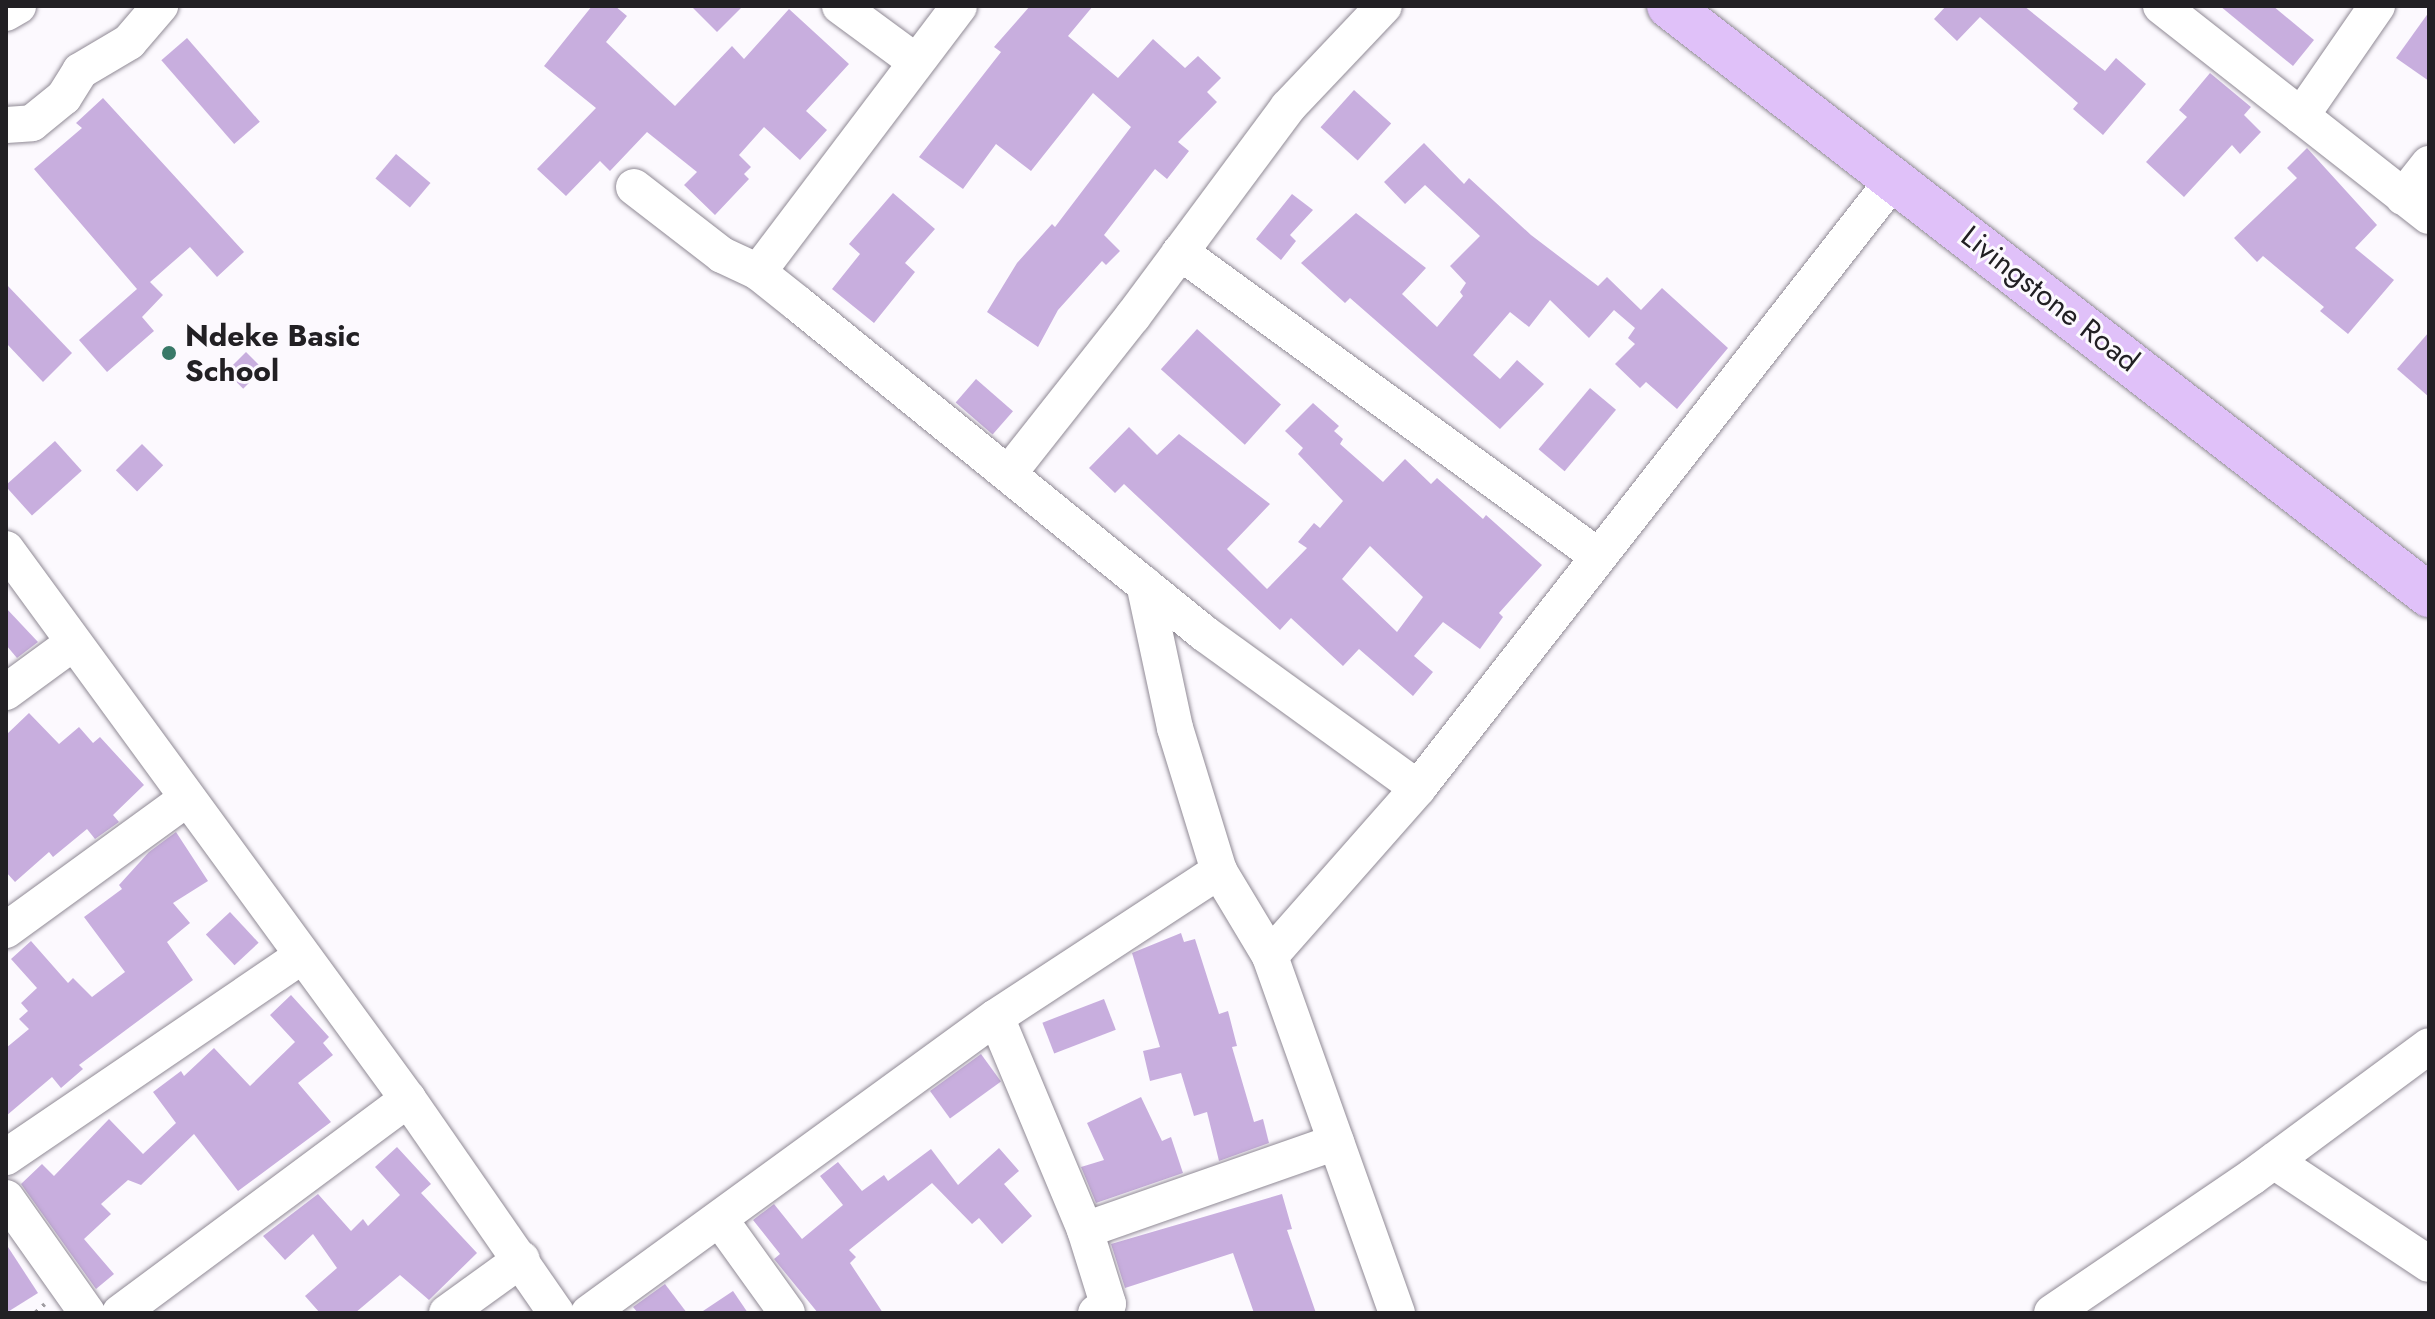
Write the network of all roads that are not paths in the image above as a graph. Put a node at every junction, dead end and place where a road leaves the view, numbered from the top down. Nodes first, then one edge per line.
1 (18, 6) edge
2 (160, 6) edge
3 (840, 6) edge
4 (959, 6) edge
5 (1384, 6) edge
6 (1669, 6) edge
7 (2161, 6) edge
8 (2377, 6) edge
9 (6, 13) edge
10 (915, 61) junction
11 (2301, 116) junction
12 (6, 125) edge
13 (2429, 164) edge
14 (1895, 178) junction
15 (634, 187) dead end
16 (2416, 206) edge
17 (1180, 252) junction
18 (758, 272) junction
19 (1009, 473) junction
20 (6, 549) edge
21 (1598, 556) junction
22 (1144, 584) junction
23 (2429, 595) edge
24 (73, 643) junction
25 (6, 692) edge
26 (1418, 788) junction
27 (186, 799) junction
28 (1219, 871) junction
29 (6, 930) edge
30 (1270, 956) junction
31 (300, 957) junction
32 (996, 1017) junction
33 (2429, 1046) edge
34 (408, 1099) junction
35 (1336, 1142) junction
36 (6, 1157) edge
37 (2274, 1161) junction
38 (6, 1198) edge
39 (721, 1221) junction
40 (1085, 1230) junction
41 (522, 1259) junction
42 (2429, 1264) edge
43 (1105, 1310) edge
44 (87, 1313) edge
45 (120, 1313) edge
46 (447, 1313) edge
47 (556, 1313) edge
48 (589, 1313) edge
49 (787, 1313) edge
50 (1397, 1313) edge
51 (2052, 1313) edge

1 - 9 street
2 - 12 street
3 - 10 street
4 - 10 street
5 - 17 street
6 - 14 highway, Livingstone Road
7 - 11 street
8 - 11 street
10 - 18 street
11 - 16 street
13 - 16 street
14 - 21 street
14 - 23 highway, Livingstone Road
15 - 18 street
17 - 19 street
17 - 21 street
18 - 19 street
19 - 22 street
20 - 24 street
21 - 26 street
22 - 26 street
22 - 28 street
24 - 25 street
24 - 27 street
26 - 30 street
27 - 29 street
27 - 31 street
28 - 30 street
28 - 32 street
30 - 35 street
31 - 34 street
31 - 36 street
32 - 39 street
32 - 40 street
33 - 37 street
34 - 41 street
34 - 45 street
35 - 40 street
35 - 50 street
37 - 42 street
37 - 51 street
38 - 44 street
39 - 48 street
39 - 49 street
40 - 43 street
41 - 46 street
41 - 47 street

